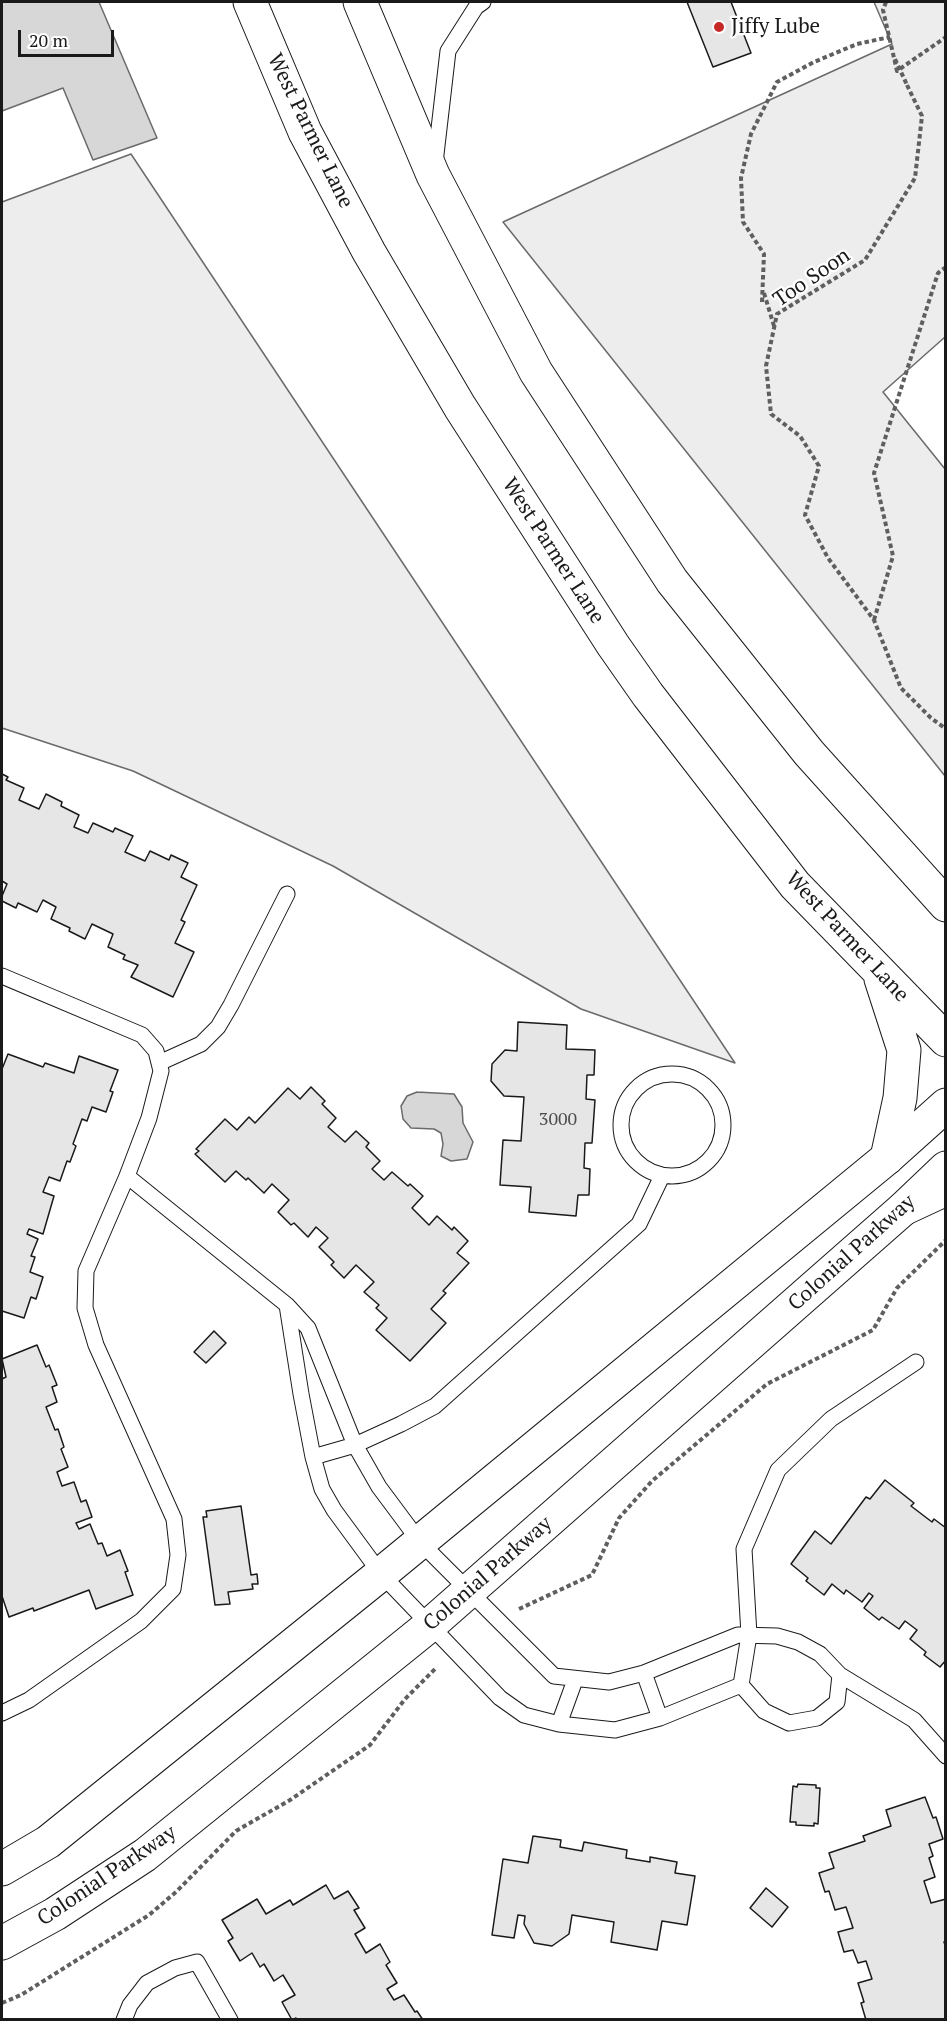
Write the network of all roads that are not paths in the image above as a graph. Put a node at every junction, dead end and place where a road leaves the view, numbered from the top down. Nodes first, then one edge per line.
1 (250, 2) edge
2 (360, 2) edge
3 (483, 2) edge
4 (433, 174) junction
5 (287, 894) dead end
6 (945, 905) edge
7 (878, 972) junction
8 (2, 976) edge
9 (945, 1040) edge
10 (159, 1063) junction
11 (945, 1105) edge
12 (887, 1158) junction
13 (945, 1168) edge
14 (127, 1176) junction
15 (662, 1176) junction
16 (945, 1189) edge
17 (903, 1209) junction
18 (287, 1305) junction
19 (916, 1362) dead end
20 (355, 1445) junction
21 (313, 1456) junction
22 (420, 1542) junction
23 (381, 1574) junction
24 (468, 1591) junction
25 (430, 1625) junction
26 (749, 1635) junction
27 (644, 1673) junction
28 (840, 1675) junction
29 (575, 1680) junction
30 (741, 1685) junction
31 (2, 1713) edge
32 (660, 1718) junction
33 (559, 1724) junction
34 (945, 1756) edge
35 (2, 1869) edge
36 (2, 1943) edge
37 (124, 2019) edge
38 (230, 2019) edge

1 - 7 main road, West Parmer Lane
2 - 4 main road
3 - 4 lane
4 - 6 main road
5 - 10 lane
7 - 9 main road, West Parmer Lane
7 - 12 main road
8 - 10 lane
10 - 14 lane
11 - 12 main road
12 - 22 main road
13 - 17 main road, Colonial Parkway
14 - 18 lane
14 - 31 lane
15 - 15 lane
15 - 20 lane
16 - 17 main road
17 - 24 main road, Colonial Parkway
18 - 20 lane
18 - 21 lane
19 - 26 lane
20 - 21 lane
20 - 22 lane
21 - 23 lane
22 - 23 main road
22 - 24 lane
23 - 25 lane
23 - 35 main road
24 - 25 main road, Colonial Parkway
24 - 29 lane
25 - 33 lane
25 - 36 main road, Colonial Parkway
26 - 27 lane
26 - 28 lane
26 - 30 lane
27 - 29 lane
27 - 32 lane
28 - 30 lane
28 - 34 lane
29 - 33 lane
30 - 32 lane
32 - 33 lane
37 - 38 lane

